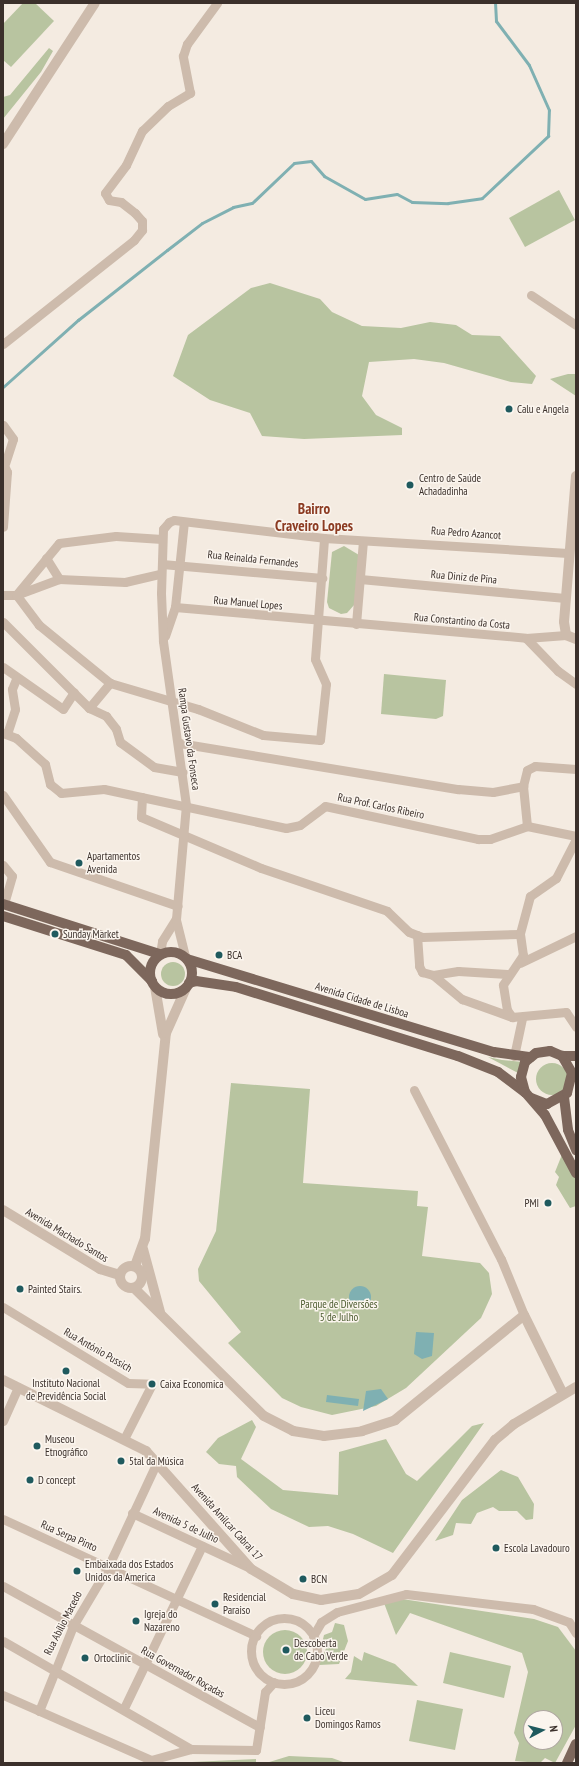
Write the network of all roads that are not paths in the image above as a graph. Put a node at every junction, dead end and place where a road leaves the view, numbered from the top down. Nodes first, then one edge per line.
1 (95, 3) edge
2 (217, 3) edge
3 (3, 144) edge
4 (531, 295) dead end
5 (576, 325) edge
6 (3, 344) edge
7 (3, 425) edge
8 (4, 463) edge
9 (576, 478) edge
10 (184, 522) junction
11 (3, 527) edge
12 (324, 538) junction
13 (573, 538) edge
14 (162, 539) junction
15 (363, 541) junction
16 (568, 553) junction
17 (46, 558) junction
18 (162, 564) junction
19 (181, 564) junction
20 (161, 574) junction
21 (322, 578) junction
22 (59, 579) junction
23 (360, 579) junction
24 (3, 595) edge
25 (16, 595) junction
26 (565, 598) junction
27 (175, 607) junction
28 (320, 621) junction
29 (3, 622) edge
30 (356, 624) junction
31 (571, 637) edge
32 (526, 638) junction
33 (163, 641) junction
34 (3, 667) edge
35 (16, 679) junction
36 (110, 683) junction
37 (576, 684) edge
38 (74, 692) junction
39 (172, 702) junction
40 (89, 708) junction
41 (5, 733) edge
42 (179, 743) junction
43 (576, 769) edge
44 (183, 772) junction
45 (523, 786) junction
46 (3, 795) edge
47 (142, 797) junction
48 (186, 805) junction
49 (527, 826) junction
50 (186, 834) junction
51 (576, 836) edge
52 (576, 839) edge
53 (3, 865) edge
54 (3, 904) edge
55 (178, 906) junction
56 (3, 916) edge
57 (176, 918) junction
58 (520, 934) junction
59 (417, 935) junction
60 (576, 936) edge
61 (160, 954) junction
62 (186, 958) junction
63 (520, 963) junction
64 (507, 974) junction
65 (433, 975) junction
66 (154, 984) junction
67 (188, 986) junction
68 (512, 1017) junction
69 (522, 1019) junction
70 (576, 1027) edge
71 (163, 1053) junction
72 (514, 1056) junction
73 (562, 1056) junction
74 (576, 1056) edge
75 (531, 1057) junction
76 (574, 1073) edge
77 (414, 1090) dead end
78 (528, 1095) junction
79 (564, 1097) junction
80 (576, 1150) edge
81 (576, 1173) edge
82 (3, 1210) edge
83 (142, 1249) junction
84 (136, 1266) junction
85 (120, 1274) junction
86 (134, 1288) junction
87 (3, 1307) edge
88 (160, 1314) junction
89 (524, 1315) junction
90 (3, 1380) edge
91 (18, 1387) junction
92 (576, 1387) edge
93 (563, 1394) junction
94 (3, 1421) edge
95 (124, 1438) junction
96 (157, 1462) junction
97 (132, 1513) junction
98 (3, 1519) edge
99 (202, 1546) junction
100 (108, 1567) junction
101 (251, 1569) junction
102 (3, 1586) edge
103 (174, 1600) junction
104 (73, 1626) junction
105 (576, 1633) edge
106 (256, 1636) junction
107 (313, 1636) junction
108 (3, 1641) edge
109 (144, 1664) junction
110 (53, 1670) junction
111 (274, 1682) junction
112 (3, 1695) edge
113 (124, 1708) junction
114 (39, 1711) junction
115 (260, 1727) junction
116 (576, 1744) edge
117 (191, 1749) junction
118 (567, 1763) edge

1 - 3 street
2 - 6 street
4 - 5 street
7 - 8 street
8 - 11 street
9 - 13 street
10 - 12 street, Rua Pedro Azancot
10 - 14 street, Rua Pedro Azancot
10 - 19 street, Rampa Gustavo da Fonseca
12 - 15 street, Rua Pedro Azancot
12 - 21 street
13 - 16 street
14 - 17 street
14 - 18 street
15 - 16 street, Rua Pedro Azancot
15 - 23 street
16 - 26 street
17 - 22 street
17 - 25 street
18 - 19 street, Rua Reinalda Fernandes
18 - 20 street
19 - 21 street, Rua Reinalda Fernandes
19 - 27 street, Rampa Gustavo da Fonseca
20 - 22 street
20 - 33 street
21 - 28 street
22 - 25 street
23 - 26 street, Rua Diniz de Pina
23 - 30 street
24 - 25 street
25 - 36 street
26 - 31 street
27 - 28 street, Rua Manuel Lopes
27 - 33 street, Rampa Gustavo da Fonseca
28 - 30 street, Rua Manuel Lopes
28 - 39 street
29 - 38 street
30 - 32 street, Rua Constantino da Costa
31 - 32 street, Rua Constantino da Costa
32 - 37 street
33 - 39 street, Rampa Gustavo da Fonseca
34 - 35 street
35 - 38 street
35 - 41 street
36 - 39 street
36 - 40 street
38 - 40 street
39 - 42 street, Rampa Gustavo da Fonseca
40 - 44 street
41 - 47 street, Rua Prof. Carlos Ribeiro
42 - 44 street, Rampa Gustavo da Fonseca
42 - 45 street
43 - 45 street
44 - 48 street, Rampa Gustavo da Fonseca
45 - 49 street
46 - 55 street
47 - 48 street, Rua Prof. Carlos Ribeiro
47 - 50 street
48 - 49 street, Rua Prof. Carlos Ribeiro
48 - 50 street, Rampa Gustavo da Fonseca
49 - 51 street
50 - 55 street, Rampa Gustavo da Fonseca
50 - 59 street
52 - 58 street
53 - 54 street
54 - 61 main road
55 - 57 street, Rampa Gustavo da Fonseca
56 - 66 main road
57 - 61 street, Rampa Gustavo da Fonseca
57 - 62 street, Rampa Gustavo da Fonseca
58 - 59 street
58 - 63 street
59 - 65 street
60 - 63 street
61 - 62 main road
61 - 66 main road
62 - 67 main road
62 - 72 main road, Avenida Cidade de Lisboa
63 - 64 street
64 - 65 street
64 - 68 street
65 - 68 street
66 - 67 main road
66 - 71 street
67 - 71 street
67 - 78 main road
68 - 69 street
69 - 70 street
69 - 72 street
71 - 83 street
72 - 75 main road, Avenida Cidade de Lisboa
73 - 74 main road
73 - 75 main road
73 - 76 main road
75 - 78 main road
76 - 79 main road
77 - 89 street
78 - 79 main road
78 - 81 main road
79 - 80 main road
82 - 85 street, Avenida Machado Santos
83 - 84 street
83 - 88 street
84 - 85 street
84 - 86 street
85 - 86 street
86 - 88 street
87 - 95 street, Rua António Pussich
88 - 89 street
89 - 93 street
90 - 91 street, Avenida Amilcar Cabral 17
91 - 94 street
91 - 95 street, Avenida Amilcar Cabral 17
92 - 93 street, Avenida Amilcar Cabral 17
93 - 101 street, Avenida Amilcar Cabral 17
95 - 96 street, Avenida Amilcar Cabral 17
96 - 97 street, Rua Abílio Macedo
96 - 101 street, Avenida Amilcar Cabral 17
97 - 99 street, Avenida 5 de Julho
97 - 100 street, Rua Abílio Macedo
98 - 100 street, Rua Serpa Pinto
99 - 101 street, Avenida 5 de Julho
99 - 103 street
100 - 103 street, Rua Serpa Pinto
100 - 104 street, Rua Abílio Macedo
102 - 104 street, Rua Governador Roçadas
103 - 106 street, Rua Serpa Pinto
103 - 109 street
104 - 109 street, Rua Governador Roçadas
104 - 110 street, Rua Abílio Macedo
105 - 107 street
106 - 107 street
106 - 111 street
107 - 111 street
108 - 110 street
109 - 113 street
109 - 115 street, Rua Governador Roçadas
110 - 113 street
110 - 114 street, Rua Abílio Macedo
111 - 115 street
112 - 114 street
113 - 117 street
114 - 117 street
115 - 117 street
116 - 118 main road

